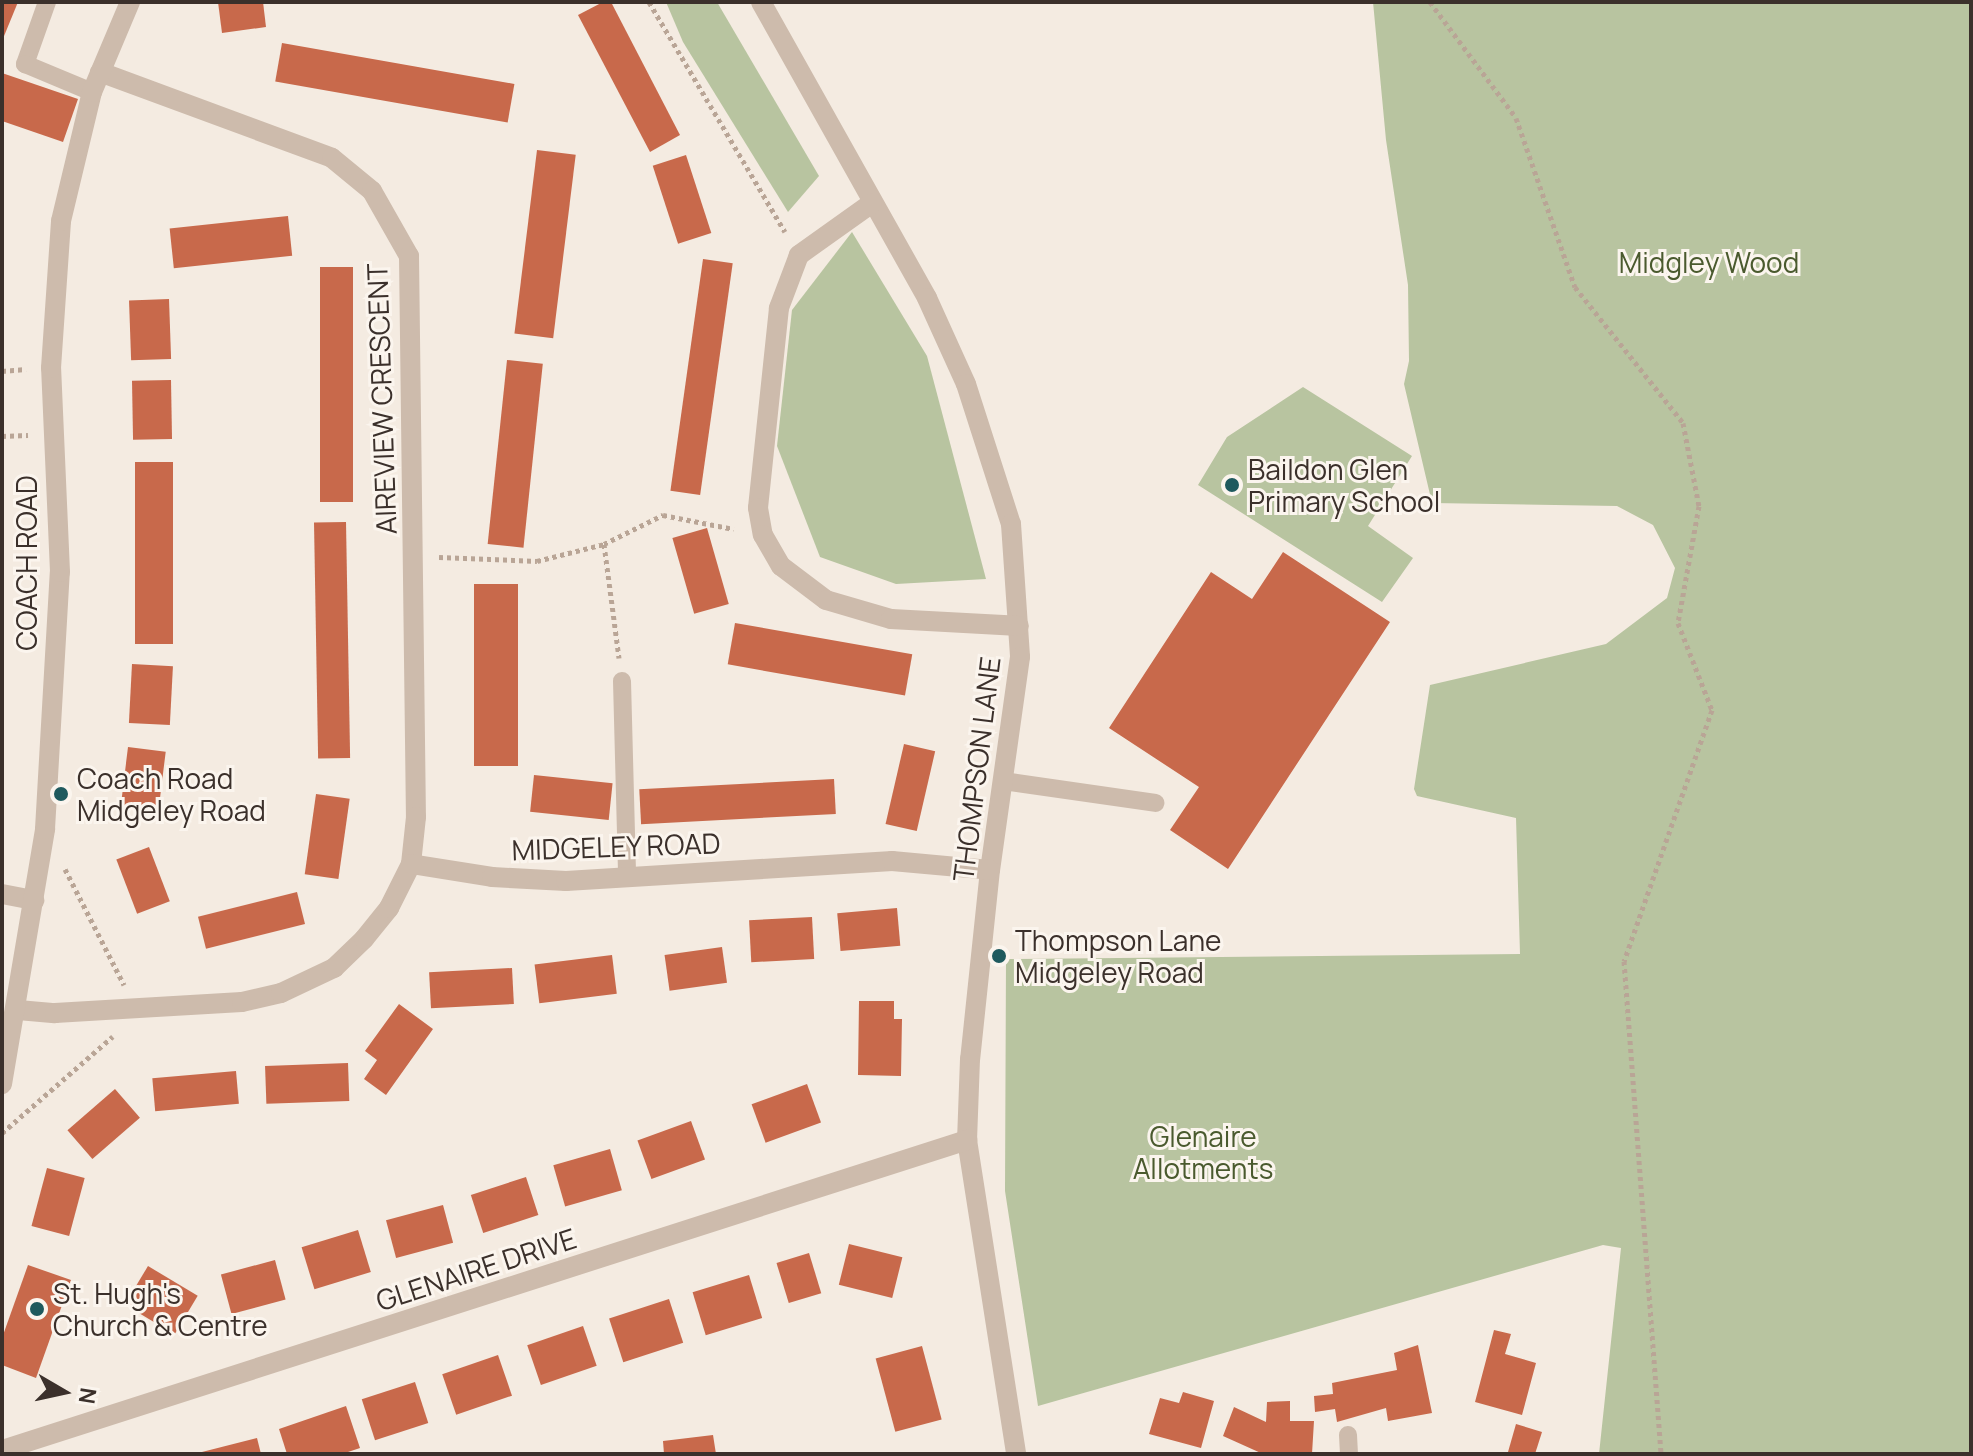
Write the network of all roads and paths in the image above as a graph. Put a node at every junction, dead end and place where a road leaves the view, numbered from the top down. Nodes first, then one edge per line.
1 (47, 2) edge
2 (130, 2) edge
3 (649, 2) edge
4 (761, 2) edge
5 (1430, 2) edge
6 (100, 72) junction
7 (92, 92) junction
8 (872, 203) junction
9 (799, 255) junction
10 (763, 535) junction
11 (604, 544) junction
12 (414, 556) junction
13 (1019, 626) junction
14 (622, 681) joint
15 (1003, 781) junction
16 (1155, 803) dead end
17 (411, 864) junction
18 (990, 870) junction
19 (627, 877) junction
20 (2, 894) edge
21 (34, 900) junction
22 (18, 1010) junction
23 (2, 1084) edge
24 (967, 1140) junction
25 (2, 1450) edge
26 (1016, 1454) edge
27 (1661, 1454) edge

1 - 7 lane
2 - 6 street, COACH ROAD
3 - 9 path
4 - 8 street, THOMPSON LANE
5 - 27 path
6 - 7 street, COACH ROAD
6 - 12 street, AIREVIEW CRESCENT
7 - 21 street, COACH ROAD
8 - 9 street
8 - 13 street, THOMPSON LANE
9 - 10 street
10 - 11 path
10 - 13 street
11 - 12 path
11 - 14 path
12 - 17 street, AIREVIEW CRESCENT
13 - 15 street, THOMPSON LANE
14 - 19 lane
15 - 16 lane
15 - 18 street, THOMPSON LANE
17 - 19 street, MIDGELEY ROAD
17 - 22 street
18 - 19 street, MIDGELEY ROAD
18 - 24 street, THOMPSON LANE
20 - 21 street
21 - 22 street, COACH ROAD
22 - 23 street, COACH ROAD
24 - 25 street, GLENAIRE DRIVE
24 - 26 street, THOMPSON LANE

